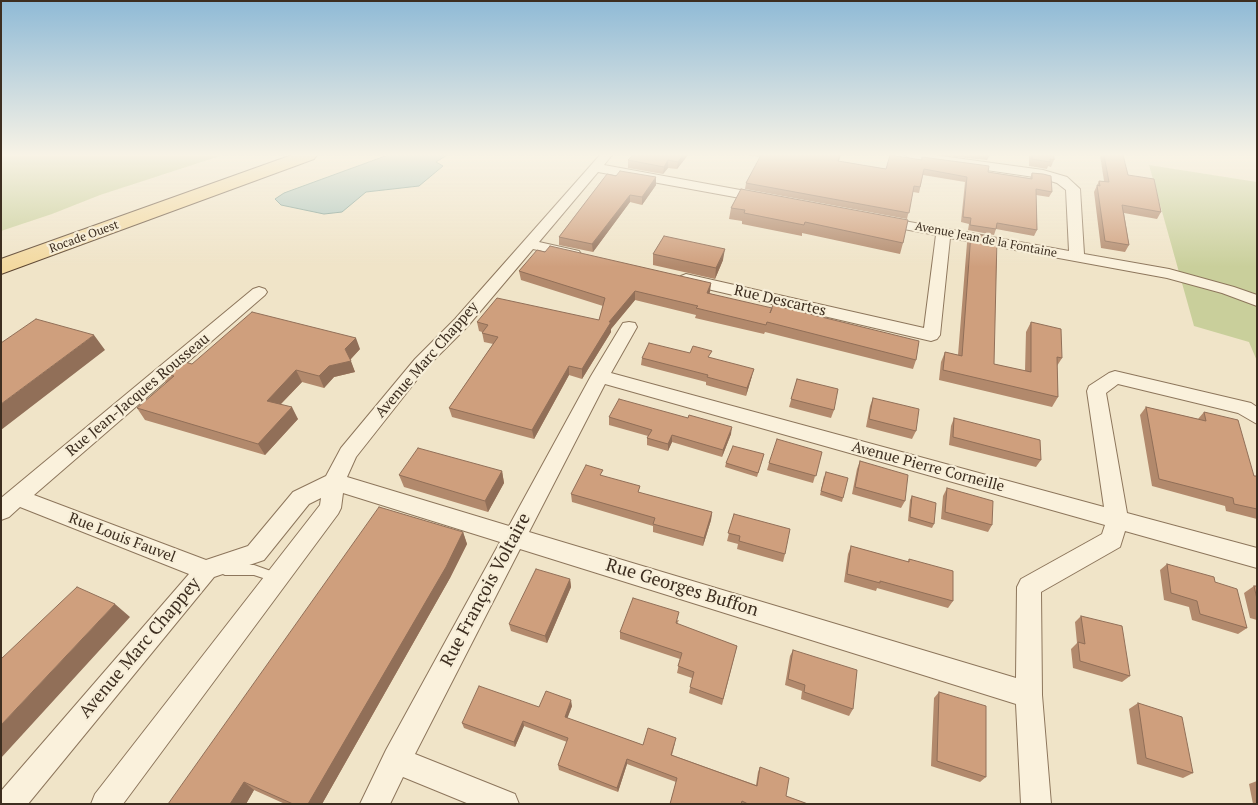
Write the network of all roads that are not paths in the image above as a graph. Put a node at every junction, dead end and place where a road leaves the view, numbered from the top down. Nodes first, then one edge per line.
1 (173, 193) edge
2 (204, 193) edge
3 (573, 193) edge
4 (730, 193) edge
5 (1073, 193) edge
6 (777, 201) edge
7 (864, 217) edge
8 (944, 232) junction
9 (528, 244) junction
10 (1, 255) edge
11 (1077, 257) junction
12 (590, 258) edge
13 (1, 268) edge
14 (668, 275) edge
15 (259, 292) dead end
16 (1257, 301) edge
17 (629, 327) dead end
18 (600, 376) junction
19 (1257, 417) edge
20 (334, 482) junction
21 (9, 504) edge
22 (1117, 519) junction
23 (514, 536) junction
24 (1257, 558) edge
25 (206, 570) junction
26 (278, 578) junction
27 (1029, 695) junction
28 (396, 760) junction
29 (9, 804) edge
30 (105, 804) edge
31 (374, 804) edge
32 (505, 804) edge
33 (1036, 804) edge

1 - 10 main road, Rocade Ouest
2 - 13 main road, Rocade Ouest
3 - 9 street
4 - 6 street
5 - 11 street
7 - 8 street, Avenue Jean de la Fontaine
8 - 11 street, Avenue Jean de la Fontaine
8 - 14 street, Rue Descartes
9 - 12 street
9 - 20 street, Avenue Marc Chappey
11 - 16 street, Avenue Jean de la Fontaine
15 - 21 street, Rue Jean-Jacques Rousseau
17 - 18 street, Rue François Voltaire
18 - 22 street, Avenue Pierre Corneille
18 - 23 street, Rue François Voltaire
19 - 22 street
20 - 23 street, Rue Georges Buffon
20 - 25 street, Avenue Marc Chappey
20 - 26 street, Avenue Marc Chappey
21 - 25 street, Rue Louis Fauvel
22 - 24 street, Avenue Pierre Corneille
22 - 27 street
23 - 27 street, Rue Georges Buffon
23 - 28 street, Rue François Voltaire
25 - 26 lane, Rue Louis Fauvel
25 - 29 street, Avenue Marc Chappey
26 - 30 street, Avenue Marc Chappey
27 - 33 street
28 - 31 street, Rue François Voltaire
28 - 32 street

